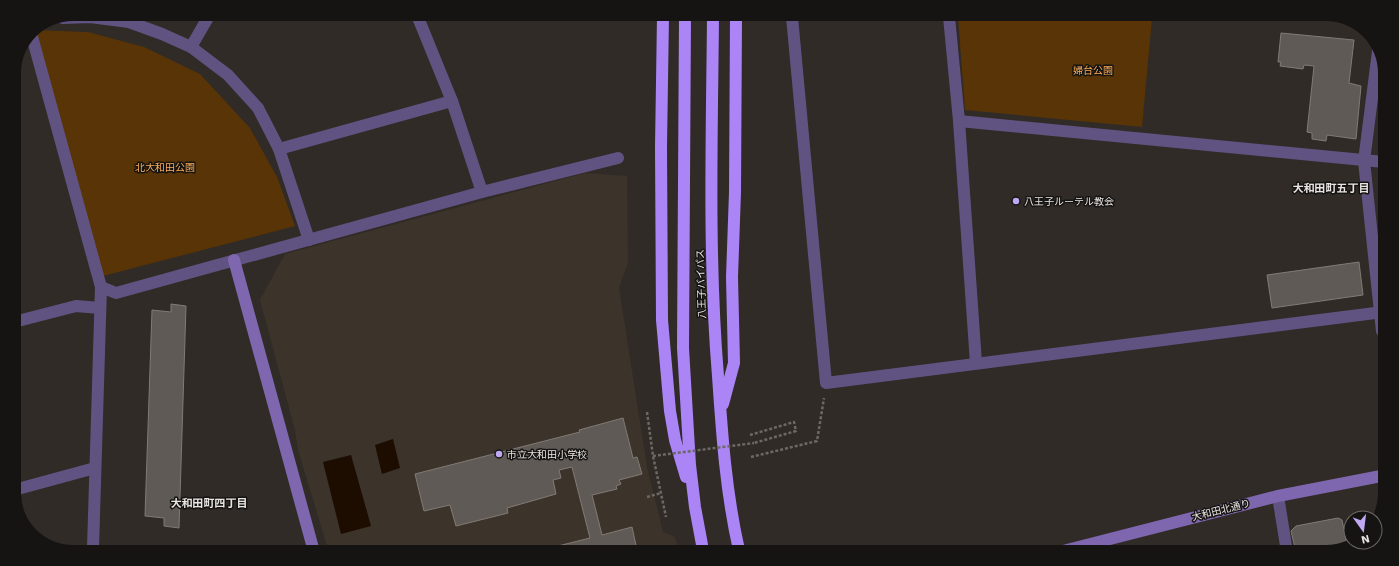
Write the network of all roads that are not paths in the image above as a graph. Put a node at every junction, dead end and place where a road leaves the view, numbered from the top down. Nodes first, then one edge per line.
1 (121, 21) edge
2 (206, 21) edge
3 (419, 21) edge
4 (663, 21) edge
5 (685, 21) edge
6 (713, 21) edge
7 (736, 21) edge
8 (792, 21) edge
9 (949, 21) edge
10 (33, 41) edge
11 (191, 47) junction
12 (1377, 62) edge
13 (452, 101) junction
14 (959, 121) junction
15 (279, 149) junction
16 (618, 158) dead end
17 (1364, 161) junction
18 (1378, 162) edge
19 (482, 192) junction
20 (309, 240) junction
21 (234, 260) junction
22 (1378, 285) edge
23 (101, 287) junction
24 (100, 308) junction
25 (1378, 312) edge
26 (21, 320) edge
27 (976, 363) junction
28 (720, 414) junction
29 (95, 468) junction
30 (1378, 477) edge
31 (21, 488) edge
32 (1278, 496) junction
33 (695, 507) junction
34 (93, 545) edge
35 (312, 545) edge
36 (702, 545) edge
37 (738, 545) edge
38 (1086, 545) edge
39 (1286, 545) edge

1 - 11 street
2 - 11 street
3 - 13 street
4 - 33 highway
5 - 33 highway, 八王子バイパス
6 - 28 highway, 八王子バイパス
7 - 28 highway
8 - 27 street
9 - 14 street
10 - 23 street
11 - 15 street
12 - 17 street
13 - 15 street
13 - 19 street
14 - 17 street
14 - 27 street
15 - 20 street
16 - 19 street
17 - 18 street
17 - 22 street
19 - 20 street
20 - 21 street
21 - 23 street
21 - 35 street
23 - 24 street
24 - 26 street
24 - 29 street
25 - 27 street
28 - 37 highway, 八王子バイパス
29 - 31 street
29 - 34 street
30 - 32 street, 大和田北通り
32 - 38 street, 大和田北通り
32 - 39 street
33 - 36 highway, 八王子バイパス

